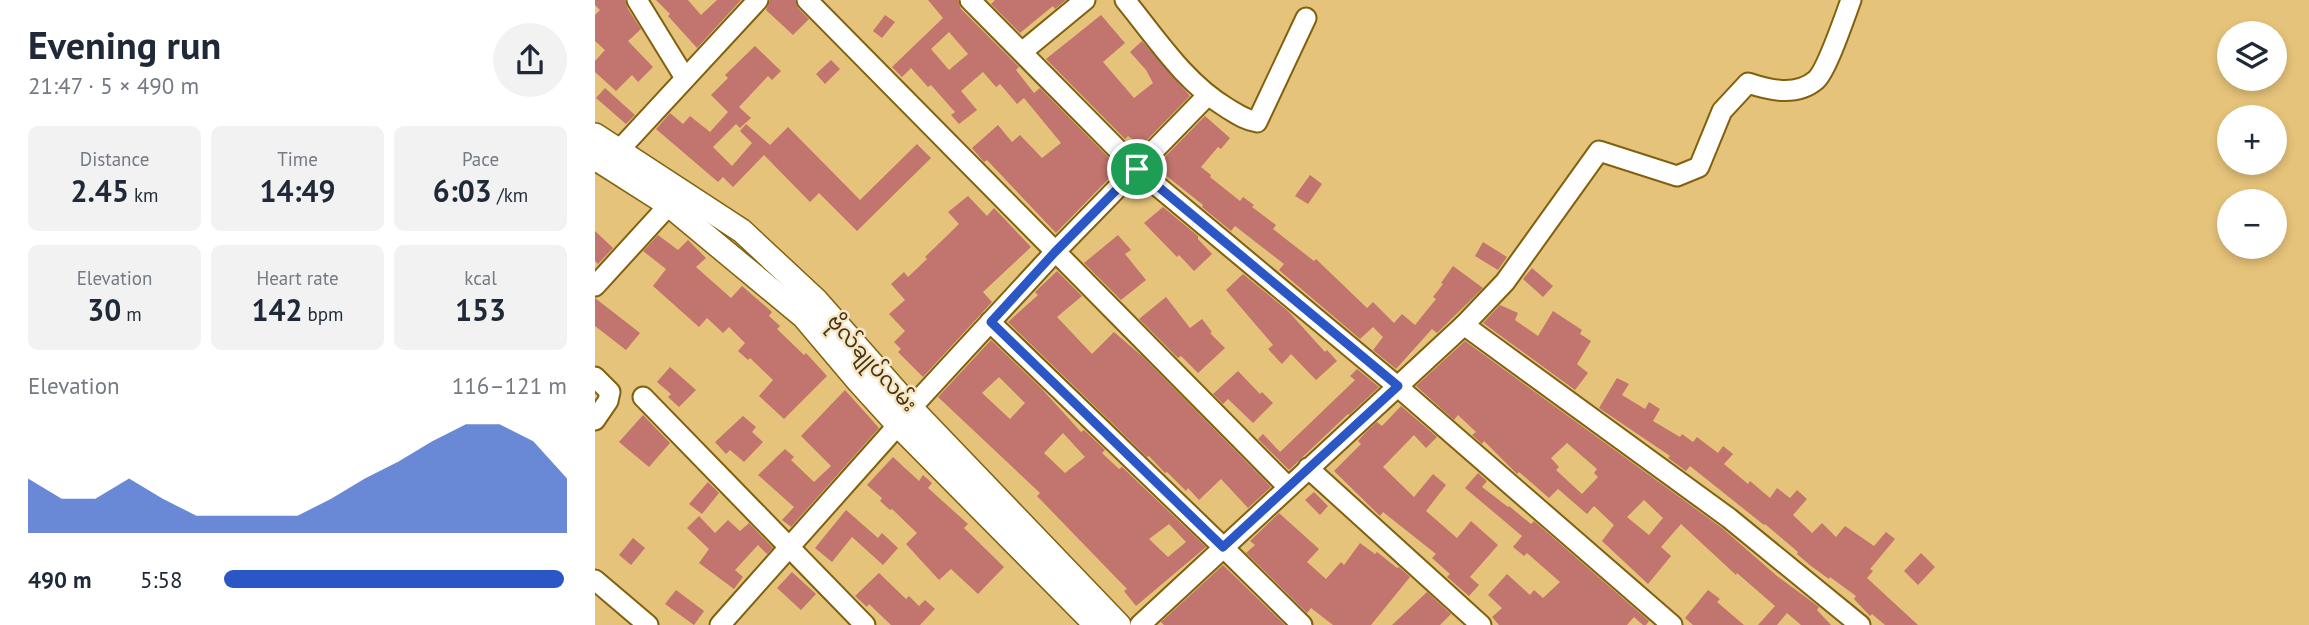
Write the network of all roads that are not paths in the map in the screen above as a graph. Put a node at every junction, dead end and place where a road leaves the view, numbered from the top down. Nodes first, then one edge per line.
1 (636, 0) edge
2 (758, 0) edge
3 (807, 0) edge
4 (971, 0) edge
5 (1084, 0) edge
6 (1125, 0) edge
7 (1851, 0) edge
8 (1306, 19) dead end
9 (1022, 52) junction
10 (685, 78) junction
11 (1207, 96) junction
12 (595, 135) edge
13 (606, 157) edge
14 (1137, 169) junction
15 (669, 205) junction
16 (1055, 252) junction
17 (595, 286) edge
18 (991, 322) junction
19 (1464, 325) junction
20 (595, 377) edge
21 (1398, 386) junction
22 (643, 397) dead end
23 (904, 416) junction
24 (595, 420) edge
25 (1308, 468) junction
26 (1288, 487) junction
27 (789, 547) junction
28 (1223, 547) junction
29 (595, 580) edge
30 (647, 625) edge
31 (720, 625) edge
32 (865, 625) edge
33 (1096, 625) edge
34 (1119, 625) edge
35 (1140, 625) edge
36 (1302, 625) edge
37 (1481, 625) edge
38 (1672, 625) edge
39 (1860, 625) edge

1 - 10 street
2 - 10 street
3 - 16 street
4 - 9 street
5 - 9 street
6 - 11 street
7 - 19 street
8 - 11 street
9 - 14 street
10 - 13 street
11 - 14 street
12 - 13 main road, ဗိုလ်ချုပ်လမ်း
13 - 15 main road, ဗိုလ်ချုပ်လမ်း
13 - 23 main road, ဗိုလ်ချုပ်လမ်း
14 - 16 street
14 - 21 street
15 - 17 street
15 - 23 main road, ဗိုလ်ချုပ်လမ်း
16 - 18 street
16 - 26 street
18 - 23 street
18 - 28 street
19 - 21 street
19 - 39 street
20 - 24 street
21 - 25 street
21 - 38 street
22 - 27 street
23 - 27 street
23 - 33 main road, ဗိုလ်ချုပ်လမ်း
23 - 34 main road, ဗိုလ်ချုပ်လမ်း
25 - 26 street
25 - 37 street
26 - 28 street
27 - 31 street
27 - 32 street
28 - 35 street
28 - 36 street
29 - 30 street

